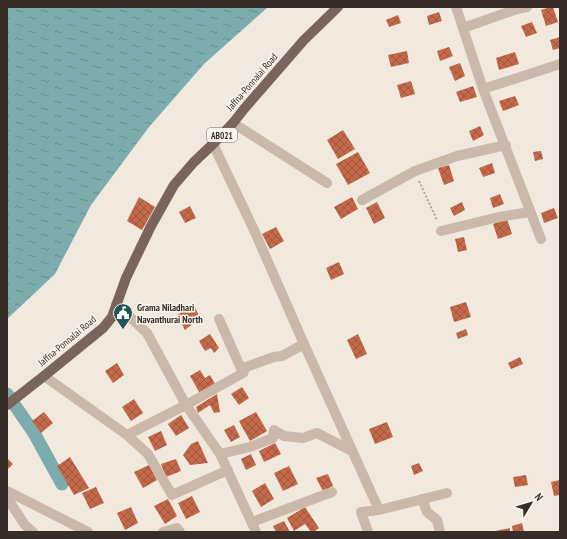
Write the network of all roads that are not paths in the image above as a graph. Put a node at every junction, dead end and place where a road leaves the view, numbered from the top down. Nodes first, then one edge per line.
1 (338, 7) edge
2 (456, 7) edge
3 (527, 7) edge
4 (463, 28) junction
5 (560, 64) edge
6 (483, 89) junction
7 (233, 123) junction
8 (213, 144) junction
9 (506, 145) junction
10 (327, 183) dead end
11 (362, 200) dead end
12 (530, 212) junction
13 (442, 231) road end
14 (541, 239) dead end
15 (116, 304) junction
16 (219, 318) dead end
17 (304, 344) junction
18 (243, 373) junction
19 (44, 376) junction
20 (7, 405) edge
21 (186, 405) junction
22 (127, 435) junction
23 (352, 450) junction
24 (220, 454) junction
25 (228, 470) junction
26 (7, 491) edge
27 (332, 492) dead end
28 (447, 493) dead end
29 (7, 498) edge
30 (422, 499) junction
31 (379, 510) junction
32 (253, 529) edge
33 (33, 532) edge
34 (88, 532) edge
35 (163, 532) edge
36 (180, 532) edge
37 (368, 532) edge
38 (440, 532) edge

1 - 7 main road, Jaffna-Ponnalai Road / AB021
2 - 4 street
3 - 4 street
4 - 6 street
5 - 6 street
6 - 9 street
7 - 8 main road, Jaffna-Ponnalai Road / AB021
7 - 10 street
8 - 15 main road, Jaffna-Ponnalai Road / AB021
8 - 17 street
9 - 11 street
9 - 12 street
12 - 13 street
12 - 14 street
15 - 19 main road, Jaffna-Ponnalai Road / AB021
15 - 21 street
16 - 18 street
17 - 18 street
17 - 23 street
18 - 21 street
19 - 20 main road, Jaffna-Ponnalai Road / AB021
19 - 22 street
21 - 22 street
21 - 24 street
22 - 25 street
23 - 24 street
23 - 31 street
24 - 25 street
25 - 32 street
26 - 34 street
27 - 32 street
28 - 30 street
29 - 33 street
30 - 31 street
30 - 38 street
31 - 37 street
35 - 36 street

